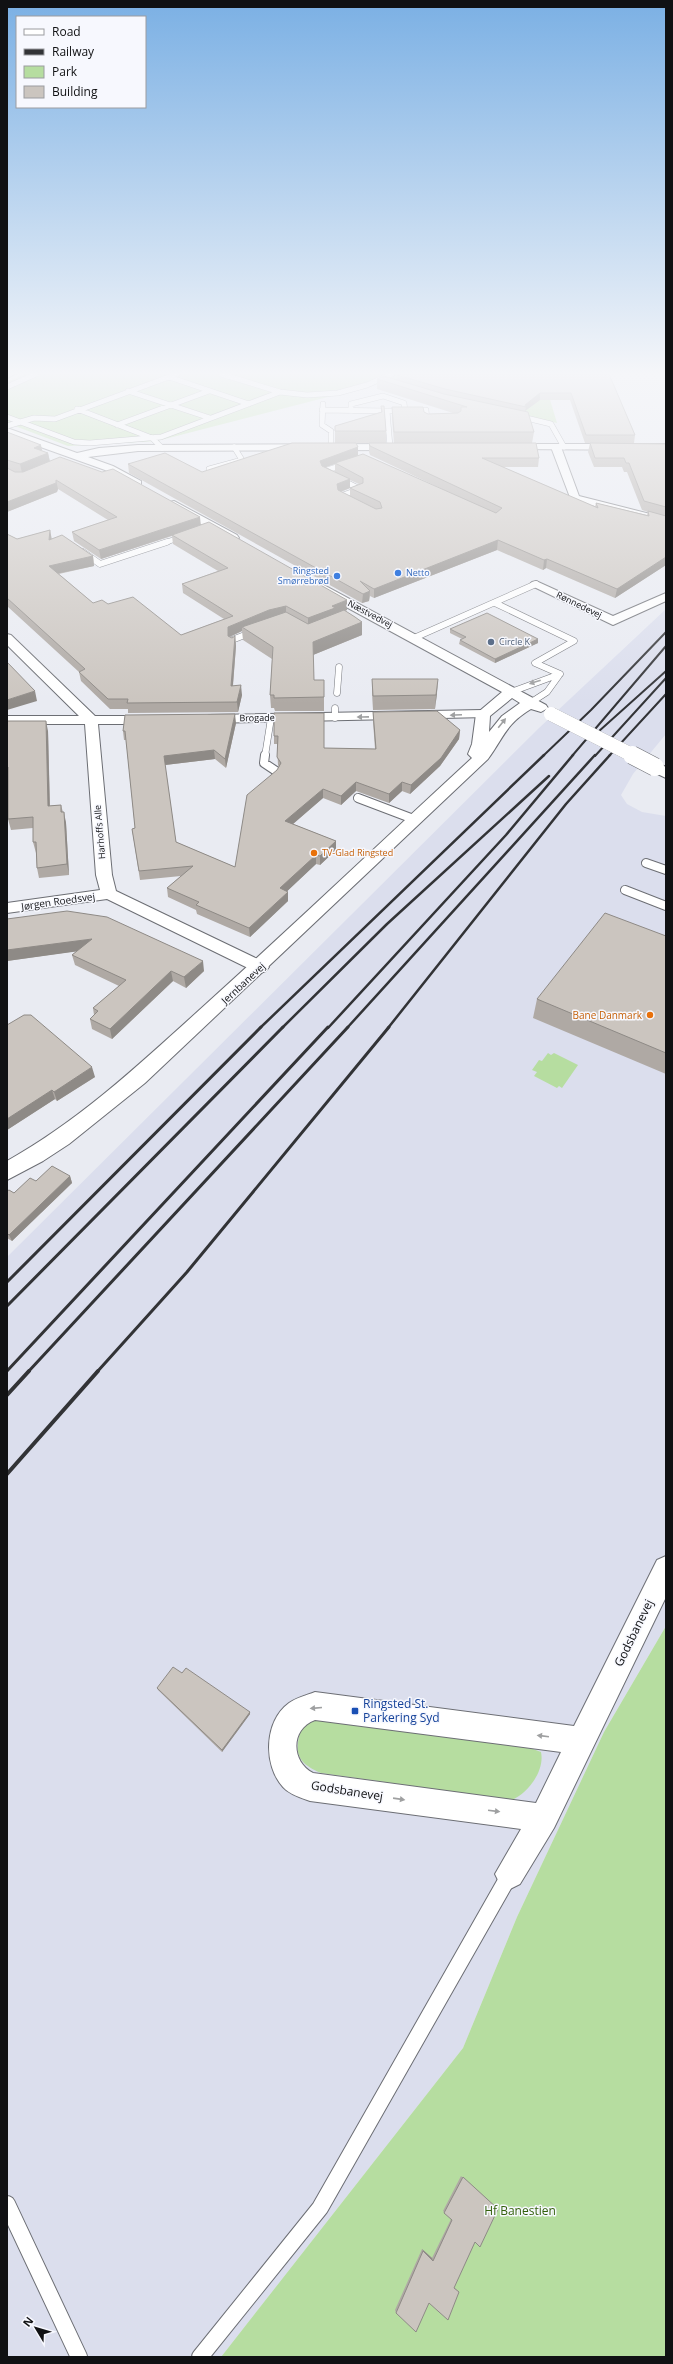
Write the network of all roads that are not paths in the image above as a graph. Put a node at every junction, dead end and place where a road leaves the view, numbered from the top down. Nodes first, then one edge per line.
1 (139, 484) edge
2 (350, 484) edge
3 (571, 484) edge
4 (146, 488) edge
5 (166, 500) edge
6 (353, 502) edge
7 (666, 521) edge
8 (192, 533) edge
9 (245, 545) edge
10 (75, 547) edge
11 (310, 582) edge
12 (536, 584) joint
13 (666, 597) edge
14 (495, 603) junction
15 (265, 626) edge
16 (7, 638) edge
17 (414, 638) junction
18 (232, 643) edge
19 (339, 667) dead end
20 (560, 674) junction
21 (511, 692) junction
22 (336, 694) dead end
23 (530, 703) junction
24 (483, 714) junction
25 (271, 718) junction
26 (162, 719) edge
27 (193, 719) edge
28 (7, 720) edge
29 (91, 720) junction
30 (661, 770) edge
31 (276, 771) edge
32 (463, 775) junction
33 (358, 798) edge
34 (416, 820) junction
35 (646, 863) dead end
36 (666, 870) edge
37 (625, 890) dead end
38 (109, 894) junction
39 (666, 906) edge
40 (7, 908) edge
41 (260, 966) junction
42 (7, 1171) edge
43 (666, 1569) edge
44 (582, 1741) junction
45 (544, 1818) junction
46 (510, 1874) joint
47 (7, 2204) edge
48 (79, 2357) edge
49 (200, 2357) edge

1 - 4 street
2 - 6 lane
3 - 7 street
5 - 9 street
8 - 10 lane
11 - 17 street, Næstvedvej
12 - 13 street, Rønnedevej
12 - 14 lane
14 - 17 lane
14 - 20 lane
15 - 18 lane
16 - 29 street
17 - 21 street, Næstvedvej
19 - 22 lane
20 -> 21 lane
20 - 23 lane
21 - 23 street, Næstvedvej
21 - 24 street
23 - 30 street, Næstvedvej, bridge
32 -> 23 street, Jernbanevej
24 -> 25 street, Brogade
24 - 32 street, Jernbanevej
25 - 27 street, Brogade
25 - 31 lane
26 - 29 street
28 - 29 street
29 - 38 street, Harhoffs Alle
32 - 34 street, Jernbanevej
33 - 34 lane
34 - 41 street, Jernbanevej
35 - 36 lane
37 - 39 lane
38 - 40 street, Jørgen Roedsvej
38 - 41 street
41 - 42 street, Jernbanevej
43 - 44 street, Godsbanevej
44 - 45 street, Godsbanevej
44 -> 45 street, Godsbanevej
45 - 46 street, Godsbanevej
46 - 49 lane
47 - 48 lane

